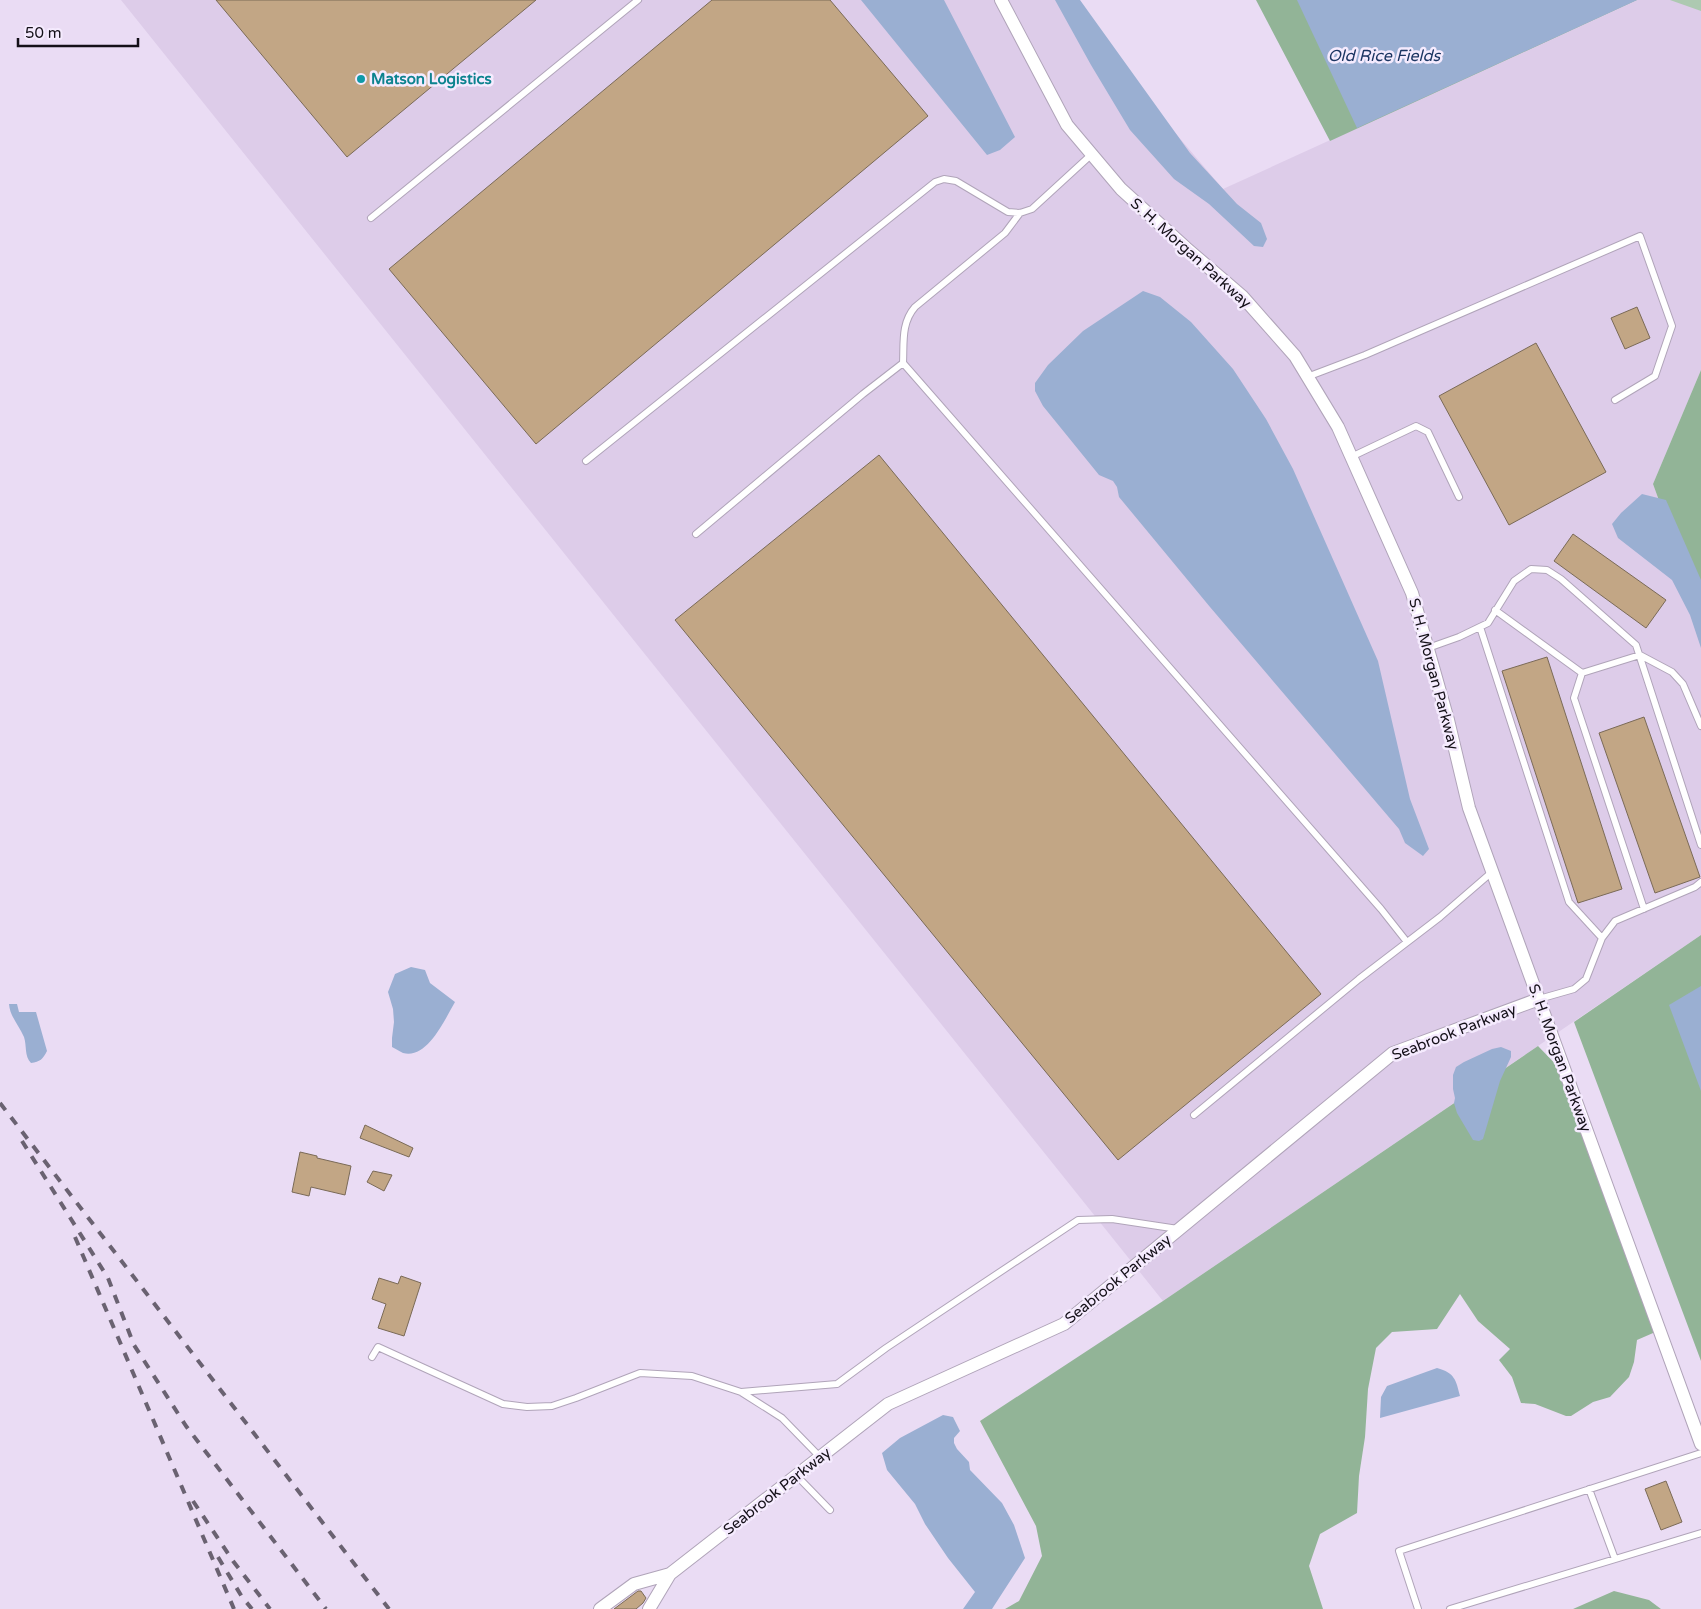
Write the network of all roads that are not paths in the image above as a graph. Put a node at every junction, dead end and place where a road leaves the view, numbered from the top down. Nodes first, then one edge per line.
1 (638, 0) edge
2 (1001, 0) edge
3 (1092, 154) junction
4 (1020, 213) junction
5 (371, 218) dead end
6 (903, 363) junction
7 (1307, 377) junction
8 (1615, 400) dead end
9 (1351, 457) junction
10 (586, 460) dead end
11 (1459, 496) dead end
12 (696, 534) dead end
13 (1495, 610) junction
14 (1480, 627) junction
15 (1428, 648) junction
16 (1640, 655) junction
17 (1582, 673) junction
18 (1701, 726) edge
19 (1701, 845) edge
20 (1492, 872) junction
21 (1701, 882) edge
22 (1644, 909) junction
23 (1602, 938) junction
24 (1407, 942) junction
25 (1539, 999) junction
26 (1194, 1115) dead end
27 (1179, 1230) junction
28 (372, 1357) dead end
29 (741, 1392) junction
30 (1701, 1444) edge
31 (1701, 1452) edge
32 (820, 1457) junction
33 (796, 1475) junction
34 (1589, 1489) junction
35 (830, 1510) dead end
36 (1701, 1533) edge
37 (1615, 1559) junction
38 (670, 1574) junction
39 (600, 1609) edge
40 (649, 1609) edge
41 (1418, 1609) edge
42 (1450, 1609) edge

1 - 5 lane
2 - 3 street, S. H. Morgan Parkway
3 - 4 lane
3 - 7 street, S. H. Morgan Parkway
4 - 6 lane
4 - 10 lane
6 - 12 lane
6 - 24 lane
7 - 8 lane
7 - 9 street, S. H. Morgan Parkway
9 - 11 lane
9 - 15 street, S. H. Morgan Parkway
13 - 14 lane
13 - 16 lane
13 - 17 lane
14 - 15 lane
14 - 23 lane
15 - 20 street, S. H. Morgan Parkway
16 - 17 lane
16 - 18 lane
16 - 19 lane
17 - 22 lane
20 - 24 lane
20 - 25 street, S. H. Morgan Parkway
21 - 22 lane
22 - 23 lane
23 - 25 lane
24 - 26 lane
25 - 27 street, Seabrook Parkway
25 - 30 street, S. H. Morgan Parkway
27 - 29 lane
27 - 32 street, Seabrook Parkway
28 - 29 lane
29 - 32 lane
31 - 34 lane
32 - 33 street, Seabrook Parkway
33 - 35 lane
33 - 38 street, Seabrook Parkway
34 - 37 lane
34 - 41 lane
36 - 37 lane
37 - 42 lane
38 - 39 street, Seabrook Parkway
38 - 40 street, Seabrook Parkway

